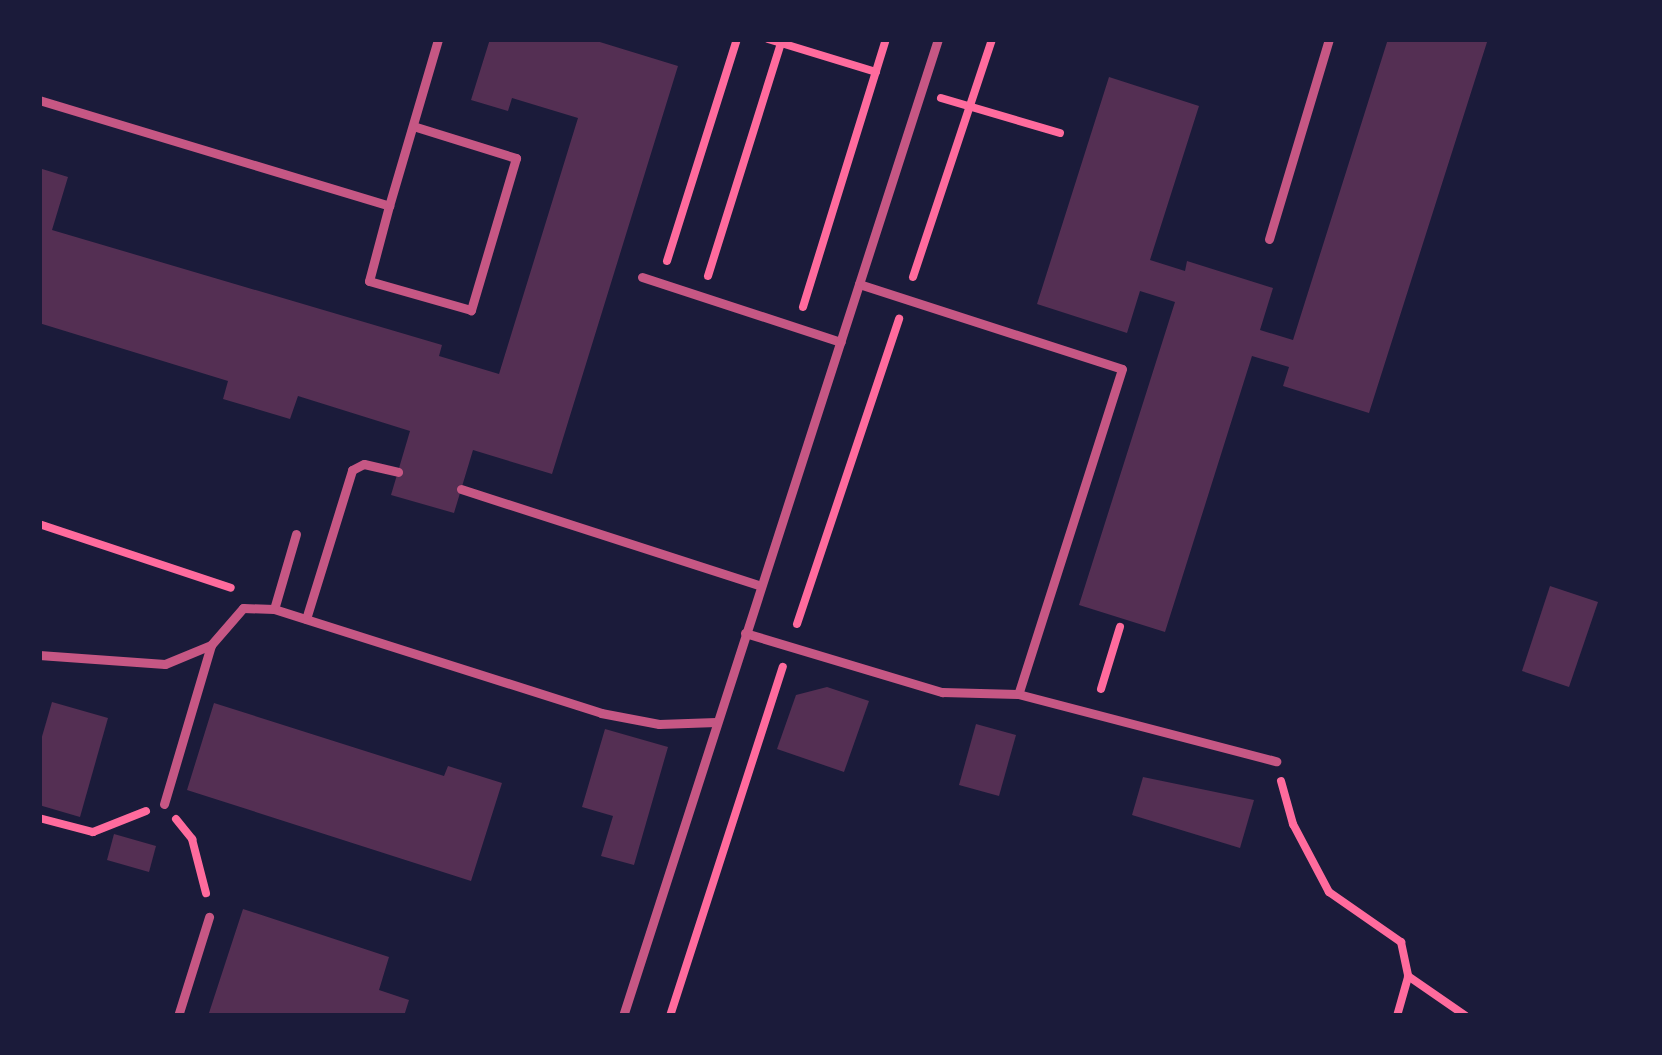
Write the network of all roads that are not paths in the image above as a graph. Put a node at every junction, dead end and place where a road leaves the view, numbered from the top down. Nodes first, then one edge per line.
1 (438, 39) edge
2 (938, 39) edge
3 (1330, 39) edge
4 (39, 100) edge
5 (412, 126) junction
6 (389, 206) junction
7 (1269, 239) dead end
8 (642, 277) dead end
9 (860, 284) junction
10 (841, 342) junction
11 (398, 472) dead end
12 (460, 490) dead end
13 (296, 535) dead end
14 (760, 586) junction
15 (274, 609) junction
16 (306, 619) junction
17 (745, 633) junction
18 (211, 645) junction
19 (39, 656) edge
20 (1018, 694) junction
21 (716, 722) junction
22 (1276, 760) road end
23 (164, 804) road end
24 (209, 916) road end
25 (178, 1016) edge
26 (623, 1016) edge

1 - 5 lane
2 - 9 lane
3 - 7 lane
4 - 6 lane
5 - 6 lane
5 - 6 lane
8 - 10 lane
9 - 10 lane
9 - 20 lane
10 - 14 lane
11 - 16 lane
12 - 14 lane
13 - 15 lane
14 - 17 lane
15 - 16 lane
15 - 18 lane
16 - 21 lane
17 - 20 lane
17 - 21 lane
18 - 19 lane
18 - 23 lane
20 - 22 lane
21 - 26 lane
24 - 25 lane

